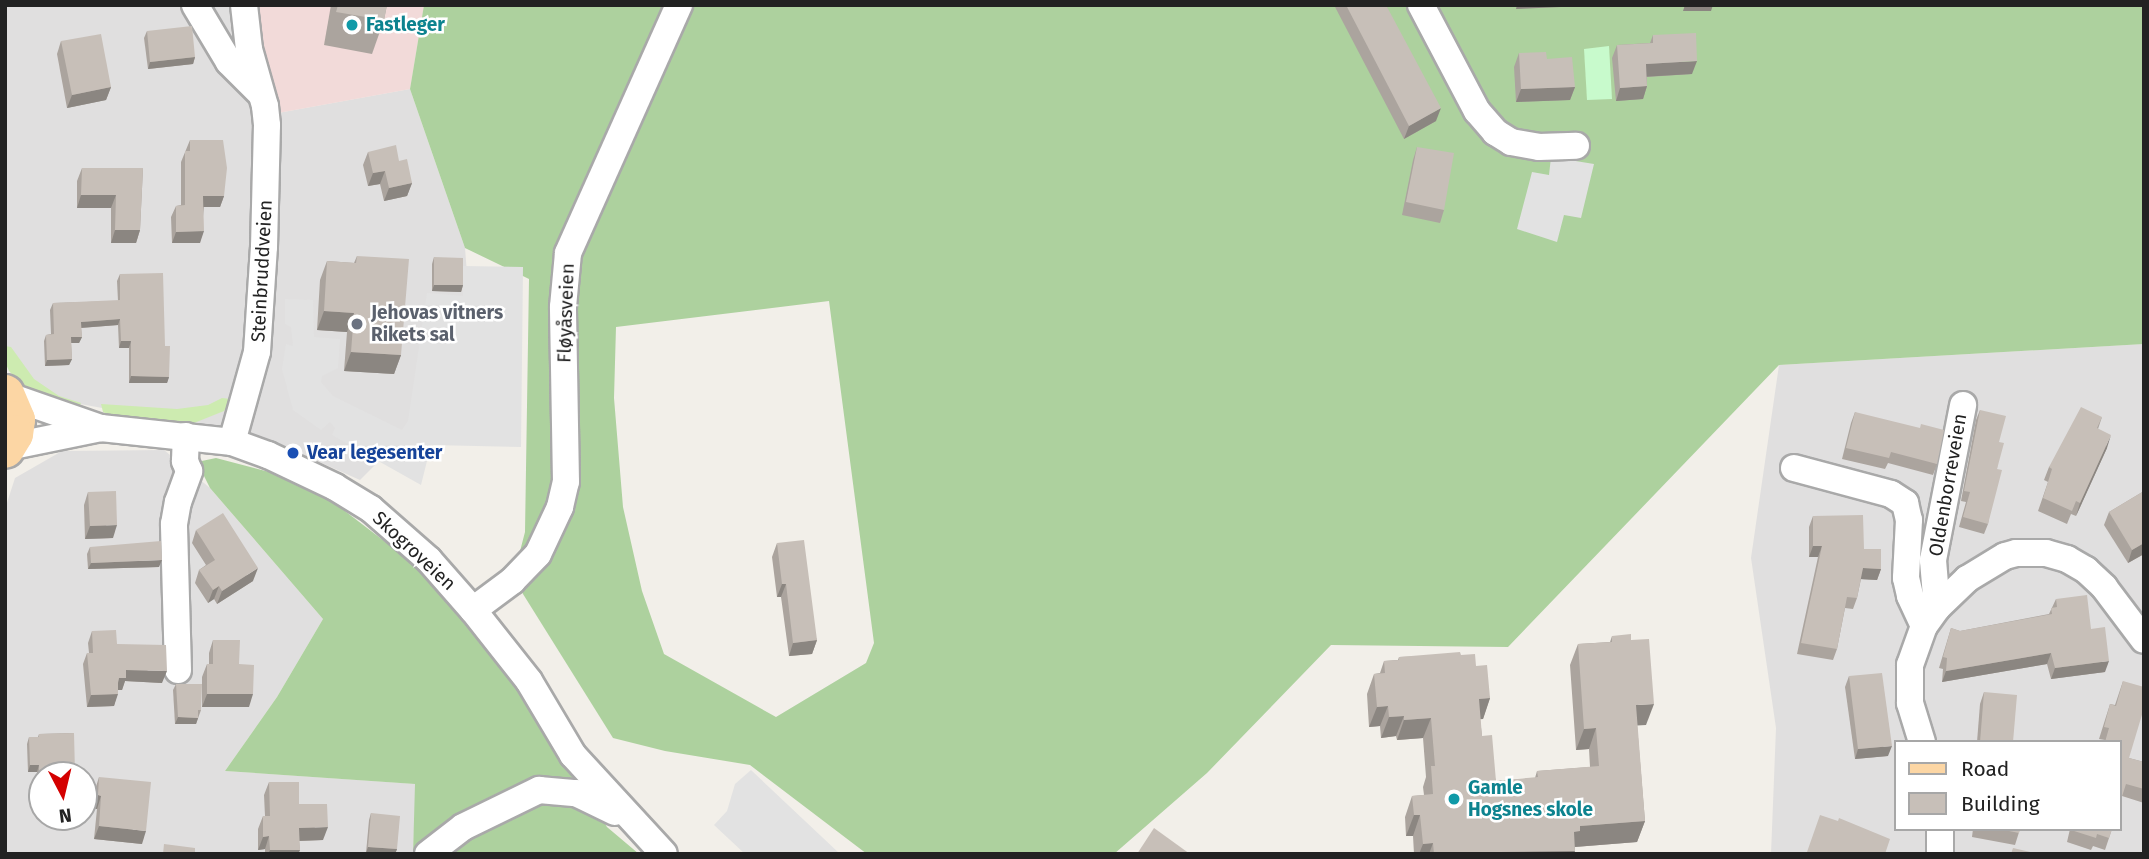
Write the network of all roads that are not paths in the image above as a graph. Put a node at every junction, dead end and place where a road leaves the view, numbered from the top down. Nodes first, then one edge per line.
1 (195, 5) edge
2 (244, 5) edge
3 (679, 5) edge
4 (1421, 5) edge
5 (262, 96) junction
6 (1576, 146) dead end
7 (6, 395) edge
8 (1963, 405) dead end
9 (101, 428) junction
10 (186, 436) junction
11 (232, 442) junction
12 (6, 448) edge
13 (1794, 468) dead end
14 (474, 610) junction
15 (1930, 617) junction
16 (2144, 640) edge
17 (178, 670) dead end
18 (1921, 740) edge
19 (629, 819) junction
20 (1940, 831) edge
21 (428, 854) edge
22 (664, 854) edge
23 (1940, 854) edge

1 - 5 street
2 - 5 street, Steinbruddveien
3 - 14 street, Fløyåsveien
4 - 6 street
5 - 11 street, Steinbruddveien
7 - 9 street, Skogroveien
7 - 12 main road
8 - 15 street, Oldenborreveien
9 - 10 street, Skogroveien
9 - 12 street, Skogroveien
10 - 11 street, Skogroveien
10 - 17 street
11 - 14 street, Skogroveien
13 - 15 street, Oldenborreveien
14 - 19 street, Skogroveien
15 - 16 street, Oldenborreveien
15 - 18 street, Oldenborreveien
19 - 21 street
19 - 22 street, Skogroveien
20 - 23 street

